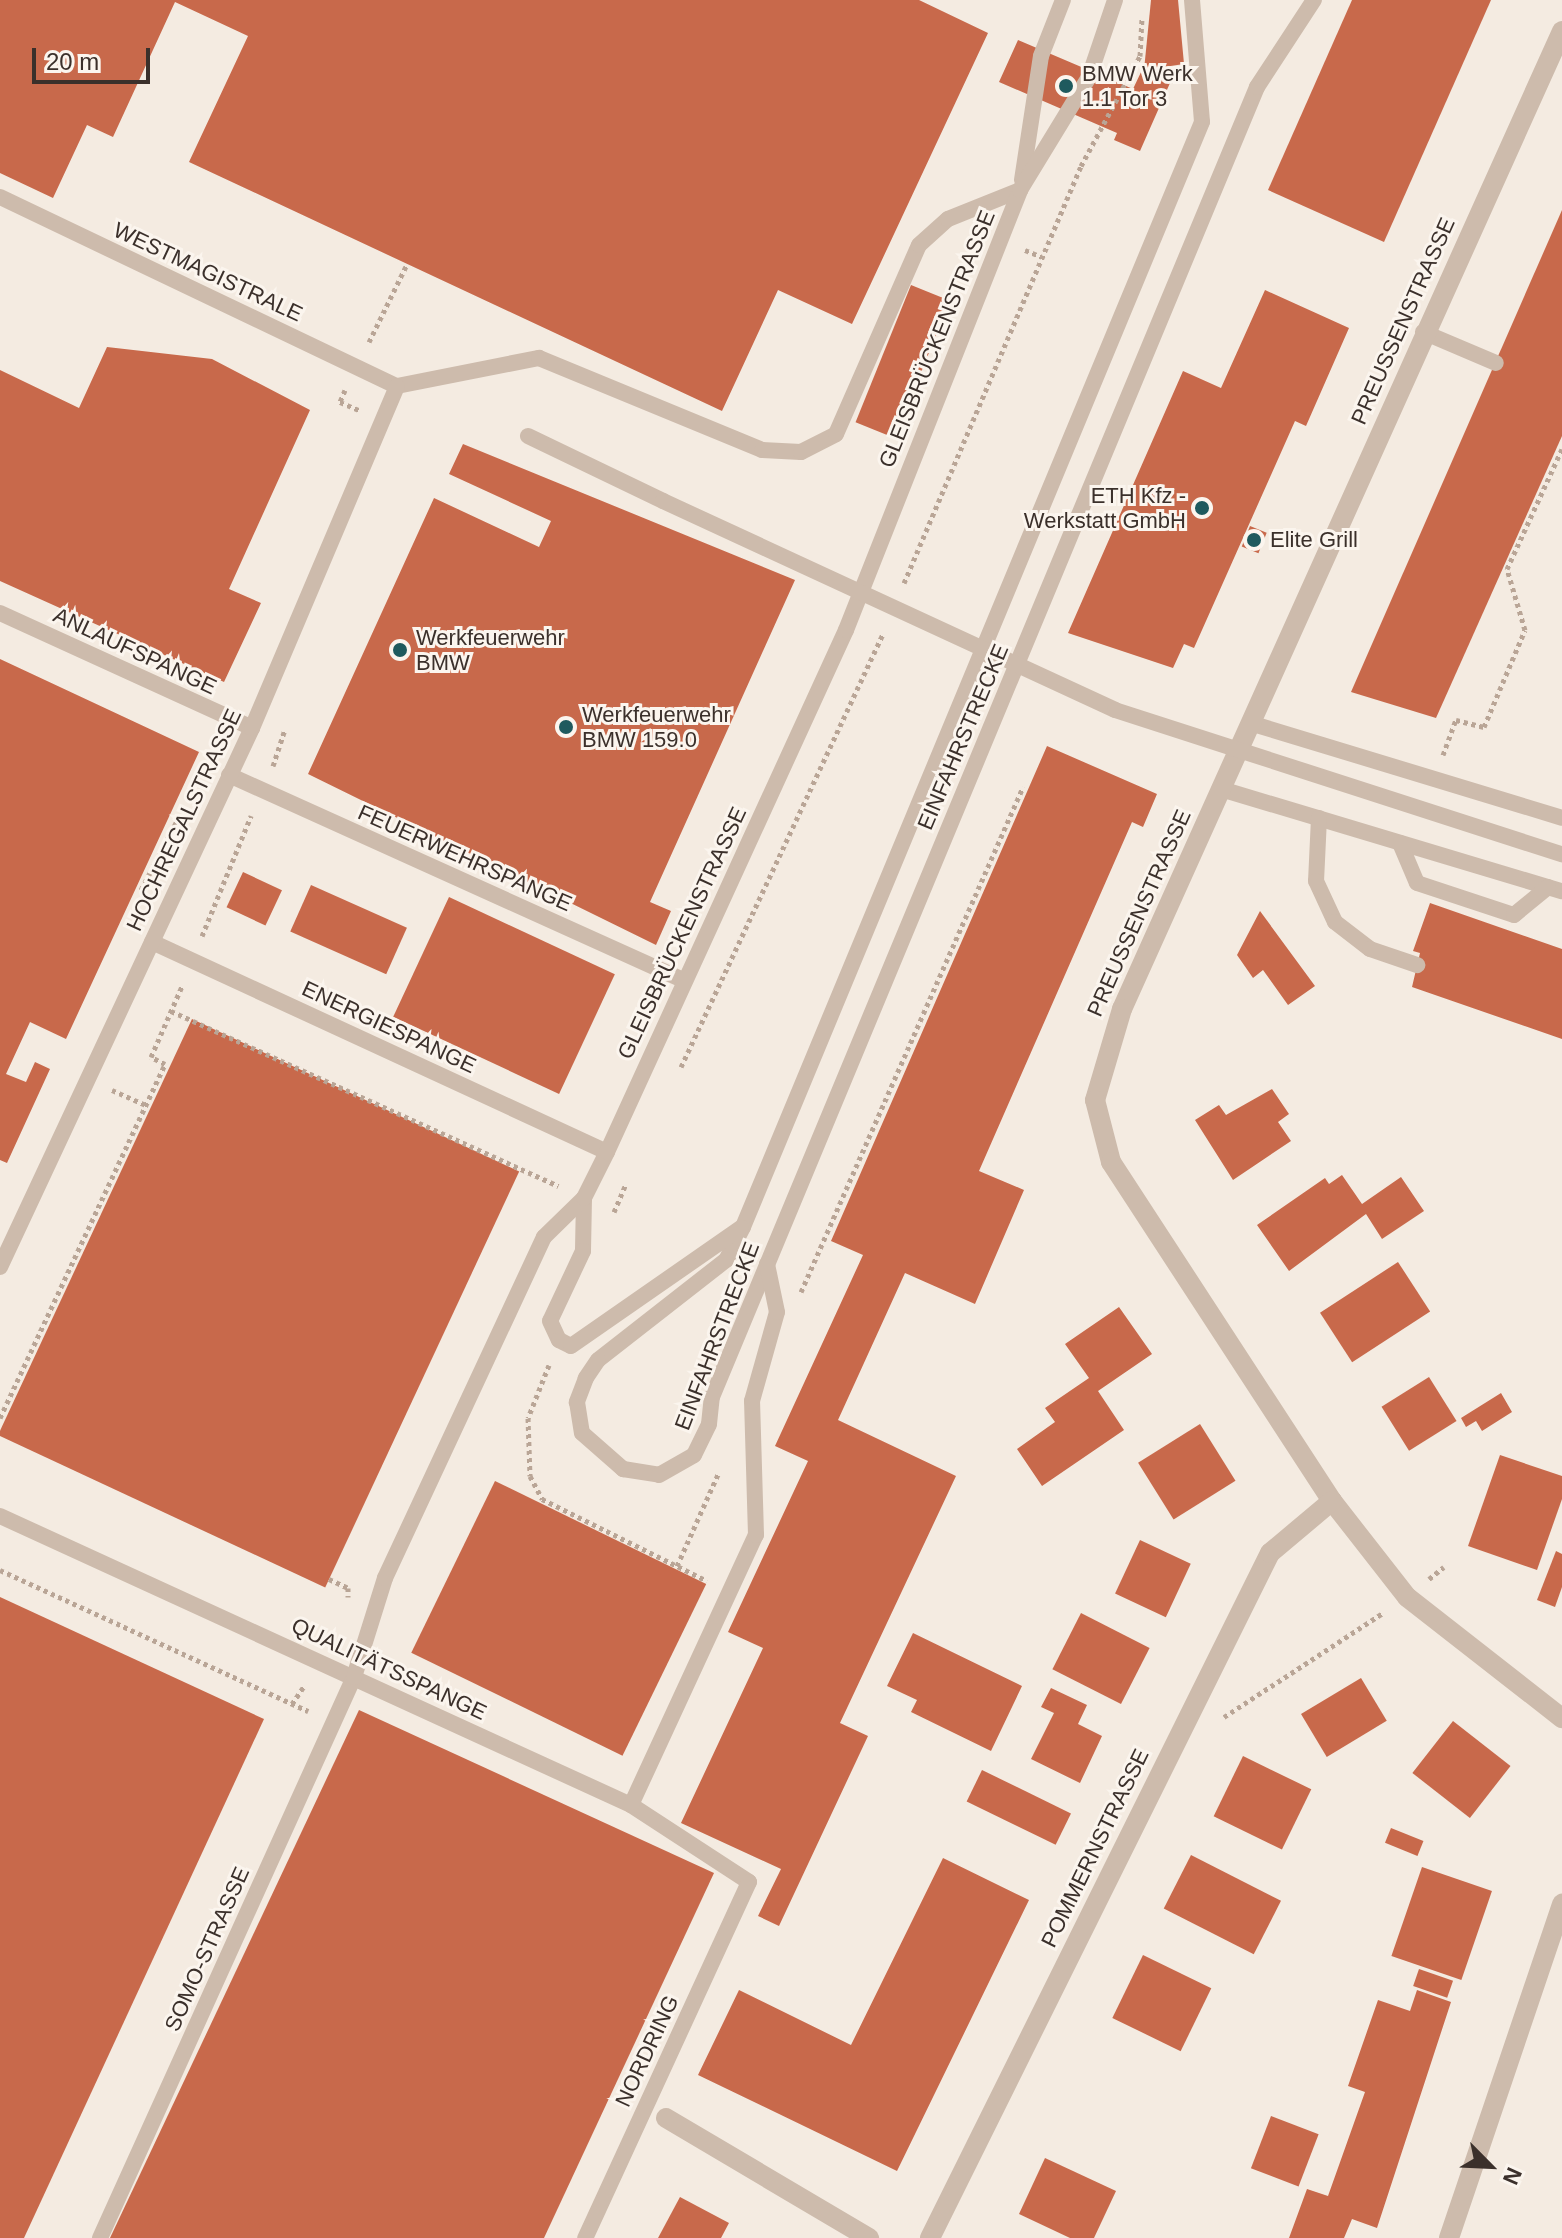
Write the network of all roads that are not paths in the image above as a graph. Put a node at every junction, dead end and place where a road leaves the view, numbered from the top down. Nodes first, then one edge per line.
1 (1063, 0) edge
2 (1115, 0) edge
3 (1192, 0) edge
4 (1314, 0) edge
5 (1562, 31) edge
6 (1020, 190) junction
7 (0, 197) edge
8 (1423, 332) junction
9 (1496, 363) dead end
10 (397, 386) junction
11 (528, 436) dead end
12 (0, 613) edge
13 (1250, 723) junction
14 (252, 728) junction
15 (229, 775) junction
16 (1221, 789) junction
17 (1319, 818) junction
18 (1562, 818) edge
19 (1400, 843) junction
20 (1562, 854) edge
21 (1555, 889) edge
22 (152, 942) junction
23 (1417, 965) dead end
24 (684, 980) junction
25 (607, 1152) junction
26 (584, 1198) junction
27 (743, 1227) junction
28 (767, 1264) junction
29 (0, 1267) edge
30 (1332, 1501) junction
31 (0, 1516) edge
32 (354, 1677) junction
33 (1562, 1718) edge
34 (631, 1805) junction
35 (749, 1882) joint
36 (1562, 1904) edge
37 (666, 2118) dead end
38 (100, 2238) edge
39 (585, 2238) edge
40 (869, 2238) edge
41 (930, 2238) edge
42 (1449, 2238) edge

1 - 6 lane
2 - 6 lane
3 - 27 lane, EINFAHRSTRECKE
4 - 28 lane, EINFAHRSTRECKE
5 - 8 street, PREUSSENSTRASSE
6 - 10 lane
6 - 24 lane, GLEISBRÜCKENSTRASSE
7 - 10 lane, WESTMAGISTRALE
8 - 9 lane
8 - 13 street, PREUSSENSTRASSE
10 - 14 lane, HOCHREGALSTRASSE
11 - 20 lane, bridge
12 - 14 lane, ANLAUFSPANGE
13 - 16 street, PREUSSENSTRASSE
13 - 18 lane
14 - 15 lane, HOCHREGALSTRASSE
15 - 22 lane, HOCHREGALSTRASSE
15 - 24 lane, FEUERWEHRSPANGE
16 - 17 lane
16 - 30 street, PREUSSENSTRASSE
17 - 19 lane
17 - 23 lane
19 - 21 lane
19 - 21 lane
22 - 25 lane, ENERGIESPANGE
22 - 29 lane, HOCHREGALSTRASSE
24 - 25 lane, GLEISBRÜCKENSTRASSE
25 - 26 lane, GLEISBRÜCKENSTRASSE
26 - 27 lane
26 - 32 lane, GLEISBRÜCKENSTRASSE
27 - 28 lane, EINFAHRSTRECKE
28 - 34 lane
30 - 33 street, PREUSSENSTRASSE
30 - 41 street, POMMERNSTRASSE
31 - 32 lane, QUALITÄTSSPANGE
32 - 34 lane, QUALITÄTSSPANGE
32 - 38 lane, SOMO-STRASSE
34 - 35 lane, QUALITÄTSSPANGE
35 - 39 lane, NORDRING
36 - 42 street
37 - 40 street

